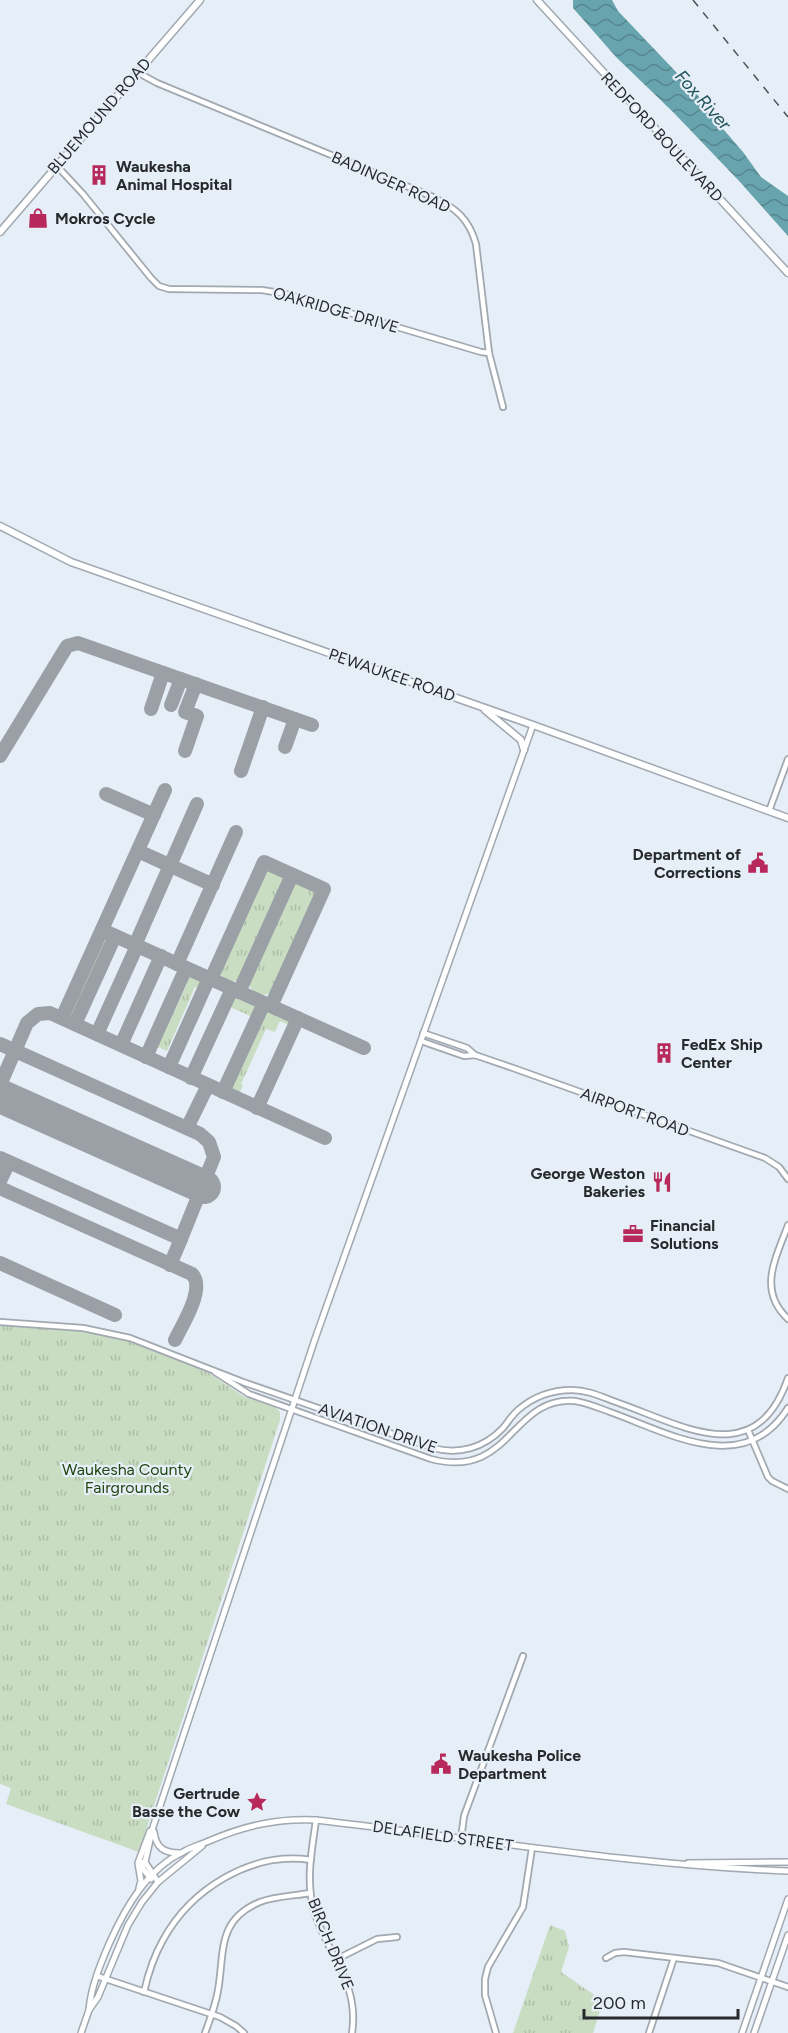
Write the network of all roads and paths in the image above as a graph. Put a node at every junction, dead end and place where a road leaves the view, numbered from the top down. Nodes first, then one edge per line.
1 (200, 0) edge
2 (537, 0) edge
3 (137, 72) junction
4 (56, 165) junction
5 (0, 232) edge
6 (788, 273) edge
7 (489, 353) junction
8 (503, 407) dead end
9 (0, 526) edge
10 (482, 707) junction
11 (532, 725) junction
12 (524, 750) junction
13 (788, 759) edge
14 (769, 811) junction
15 (788, 818) edge
16 (423, 1033) junction
17 (421, 1041) junction
18 (475, 1056) junction
19 (788, 1179) edge
20 (788, 1225) edge
21 (788, 1319) edge
22 (0, 1322) edge
23 (207, 1366) junction
24 (787, 1381) edge
25 (294, 1399) junction
26 (617, 1402) junction
27 (520, 1408) junction
28 (788, 1408) edge
29 (291, 1409) junction
30 (613, 1413) junction
31 (646, 1413) junction
32 (527, 1417) junction
33 (352, 1419) junction
34 (642, 1423) junction
35 (348, 1430) junction
36 (748, 1430) junction
37 (752, 1441) junction
38 (464, 1450) junction
39 (473, 1460) junction
40 (788, 1489) edge
41 (523, 1656) dead end
42 (316, 1820) junction
43 (153, 1827) junction
44 (461, 1839) junction
45 (208, 1842) junction
46 (532, 1848) junction
47 (180, 1853) junction
48 (140, 1857) junction
49 (311, 1860) junction
50 (770, 1862) junction
51 (788, 1862) edge
52 (717, 1865) junction
53 (771, 1870) junction
54 (788, 1871) edge
55 (151, 1876) junction
56 (158, 1882) junction
57 (138, 1892) junction
58 (310, 1893) junction
59 (788, 1902) edge
60 (788, 1935) edge
61 (397, 1937) dead end
62 (774, 1938) junction
63 (786, 1942) junction
64 (606, 1958) dead end
65 (674, 1958) junction
66 (337, 1959) junction
67 (97, 1976) junction
68 (761, 1978) junction
69 (105, 1979) junction
70 (772, 1982) junction
71 (788, 1987) edge
72 (144, 1992) junction
73 (89, 2010) junction
74 (212, 2014) junction
75 (81, 2033) edge
76 (206, 2033) edge
77 (244, 2033) edge
78 (352, 2033) edge
79 (496, 2033) edge
80 (649, 2033) edge
81 (742, 2033) edge
82 (754, 2033) edge

1 - 3 main road, BLUEMOUND ROAD
2 - 6 main road, REDFORD BOULEVARD
3 - 4 main road, BLUEMOUND ROAD
3 - 7 street, BADINGER ROAD
4 - 5 main road, BLUEMOUND ROAD
4 - 7 street, OAKRIDGE DRIVE
7 - 8 street, BADINGER ROAD
9 - 10 main road, PEWAUKEE ROAD
10 - 11 main road, PEWAUKEE ROAD
10 - 12 main road
11 - 12 street
11 - 14 main road, PEWAUKEE ROAD
12 - 16 street
13 - 14 street
14 - 15 main road, PEWAUKEE ROAD
16 - 17 street
16 - 18 street, AIRPORT ROAD
17 - 18 street, AIRPORT ROAD
17 - 25 street
18 - 19 street, AIRPORT ROAD
20 - 21 street
22 - 23 street, AVIATION DRIVE
23 - 25 street, AVIATION DRIVE
23 - 29 street, AVIATION DRIVE
24 - 36 street, AVIATION DRIVE
25 - 29 street
25 - 33 street, AVIATION DRIVE
26 - 27 street, AVIATION DRIVE
26 - 30 street
26 - 31 street, AVIATION DRIVE
27 - 32 street
27 - 38 street, AVIATION DRIVE
28 - 37 street, AVIATION DRIVE
29 - 35 street, AVIATION DRIVE
29 - 43 street
30 - 32 street, AVIATION DRIVE
30 - 34 street, AVIATION DRIVE
31 - 34 street
31 - 36 street, AVIATION DRIVE
32 - 39 street, AVIATION DRIVE
33 - 35 street
33 - 38 street, AVIATION DRIVE
34 - 37 street, AVIATION DRIVE
35 - 39 street, AVIATION DRIVE
36 - 37 street
37 - 40 street
38 - 39 street
41 - 44 street
42 - 44 street, DELAFIELD STREET
42 - 45 street, DELAFIELD STREET
42 - 49 street, BIRCH DRIVE
43 - 47 street
43 - 48 street
43 - 55 street
44 - 46 street, DELAFIELD STREET
45 - 47 street, DELAFIELD STREET
45 - 56 street, DELAFIELD STREET
46 - 52 street, DELAFIELD STREET
46 - 79 street
47 - 55 street, DELAFIELD STREET
48 - 55 street
48 - 57 street
49 - 58 street, BIRCH DRIVE
49 - 72 street
50 - 51 street, DELAFIELD STREET
50 - 52 street, DELAFIELD STREET
50 - 53 street
52 - 53 street, DELAFIELD STREET
53 - 54 street, DELAFIELD STREET
55 - 56 street
55 - 57 street, DELAFIELD STREET
56 - 69 street, DELAFIELD STREET
57 - 67 street, DELAFIELD STREET
58 - 66 street, BIRCH DRIVE
58 - 74 street
59 - 62 street
60 - 63 street
61 - 66 street
62 - 63 street
62 - 68 street
63 - 70 street
64 - 65 street
65 - 68 street
65 - 80 street
66 - 78 street, BIRCH DRIVE
67 - 69 street
67 - 73 street, DELAFIELD STREET
68 - 70 street
68 - 81 street
69 - 72 street
69 - 73 street, DELAFIELD STREET
70 - 71 street
70 - 82 street
72 - 74 street
73 - 75 street
74 - 76 street
74 - 77 street

